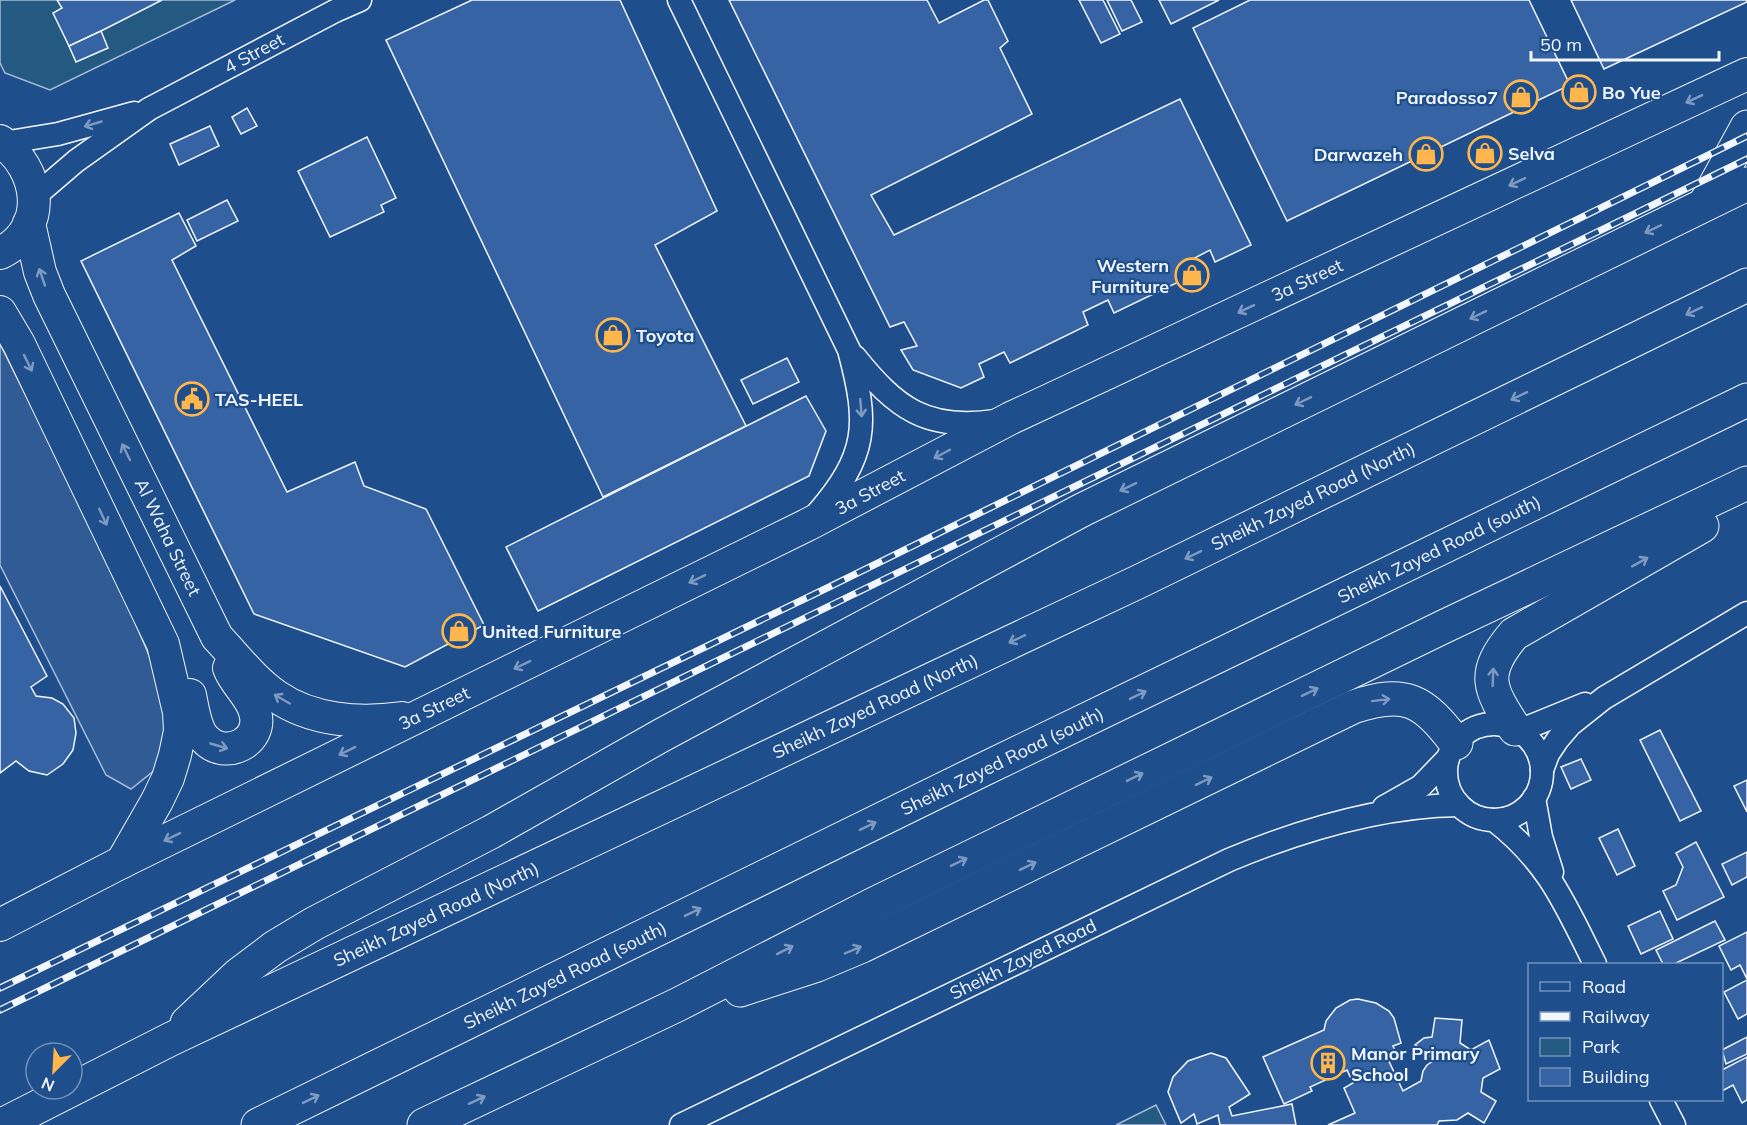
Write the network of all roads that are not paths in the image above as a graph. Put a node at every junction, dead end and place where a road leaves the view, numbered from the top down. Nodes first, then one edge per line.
1 (360, 0) edge
2 (680, 0) edge
3 (1747, 74) edge
4 (149, 109) junction
5 (1747, 127) edge
6 (1, 142) edge
7 (1747, 184) edge
8 (1705, 204) junction
9 (32, 210) junction
10 (0, 253) edge
11 (1747, 285) edge
12 (0, 312) edge
13 (849, 350) junction
14 (1747, 400) edge
15 (1011, 418) junction
16 (1747, 483) edge
17 (1747, 499) edge
18 (807, 525) junction
19 (1747, 613) edge
20 (217, 637) junction
21 (163, 644) junction
22 (1604, 698) junction
23 (420, 715) junction
24 (1517, 730) junction
25 (1452, 750) junction
26 (1542, 771) junction
27 (1534, 798) junction
28 (1459, 805) junction
29 (1372, 814) junction
30 (1494, 820) junction
31 (122, 862) junction
32 (1556, 885) junction
33 (0, 926) edge
34 (1595, 963) edge
35 (677, 1005) junction
36 (171, 1039) junction
37 (1662, 1101) edge
38 (2, 1125) edge
39 (258, 1125) edge
40 (424, 1125) edge
41 (681, 1125) edge
42 (1674, 1125) edge

1 - 4 street, 4 Street
2 - 13 street
3 -> 15 street, 3a Street
4 -> 6 street, 4 Street
4 - 9 street, 4 Street
5 - 8 highway
6 - 9 street, Al Waha Street
7 - 8 highway
8 -> 36 highway
9 - 10 street
20 -> 9 street, Al Waha Street
11 -> 36 highway, Sheikh Zayed Road (North)
12 -> 21 street
13 - 15 street
13 -> 18 street
39 -> 14 highway, Sheikh Zayed Road (south)
15 -> 18 street, 3a Street
35 -> 16 highway
24 -> 17 highway
18 -> 23 street, 3a Street
19 - 22 street
21 -> 20 street
23 -> 20 street, Al Waha Street
21 - 31 street
22 - 24 street
22 - 26 street
23 -> 31 street, 3a Street
24 - 25 street
24 - 26 street
25 - 28 street
25 - 29 street, Sheikh Zayed Road
35 -> 25 highway
26 - 27 street
27 - 30 street
27 - 32 street
28 - 29 street, Sheikh Zayed Road
28 - 30 street
29 - 41 street, Sheikh Zayed Road
30 - 32 street
31 - 33 street, 3a Street
32 - 34 street
40 -> 35 highway
36 - 38 highway, Sheikh Zayed Road (North)
37 - 42 street

